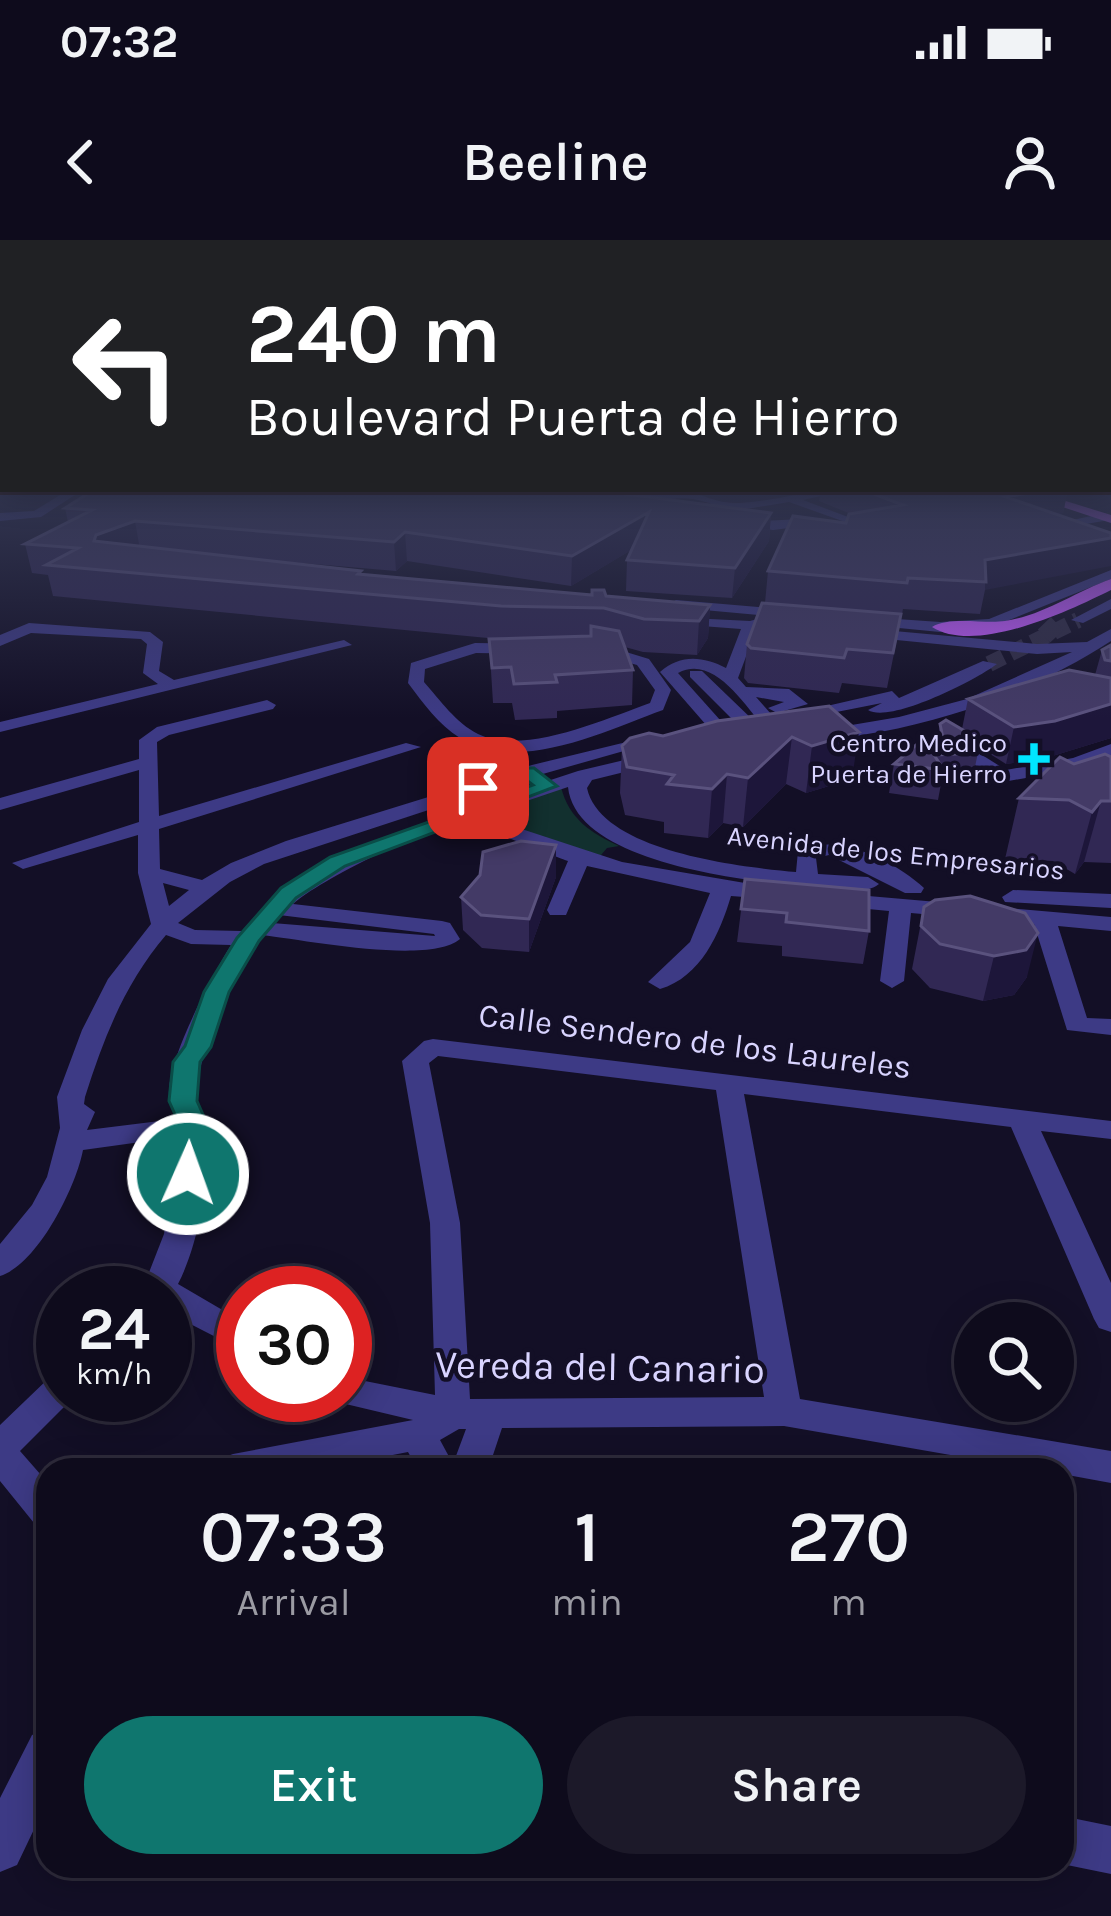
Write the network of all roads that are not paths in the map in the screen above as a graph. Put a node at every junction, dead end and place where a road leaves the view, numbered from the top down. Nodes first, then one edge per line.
1 (1088, 571) edge
2 (1111, 574) edge
3 (1111, 584) edge
4 (1111, 593) edge
5 (667, 603) edge
6 (1111, 603) edge
7 (1028, 612) junction
8 (751, 618) junction
9 (659, 619) edge
10 (1070, 619) joint
11 (856, 620) edge
12 (814, 622) edge
13 (834, 631) edge
14 (942, 633) junction
15 (1105, 640) edge
16 (0, 641) edge
17 (344, 645) dead end
18 (967, 662) junction
19 (989, 664) tunnel mouth
20 (151, 673) junction
21 (696, 674) dead end
22 (170, 685) junction
23 (1036, 685) junction
24 (740, 691) junction
25 (103, 702) junction
26 (267, 705) dead end
27 (0, 718) edge
28 (34, 719) junction
29 (766, 724) junction
30 (0, 727) edge
31 (911, 727) junction
32 (574, 736) junction
33 (712, 737) junction
34 (661, 740) edge
35 (412, 747) dead end
36 (1111, 749) edge
37 (597, 752) junction
38 (680, 754) edge
39 (148, 762) junction
40 (527, 772) junction
41 (585, 775) junction
42 (548, 786) junction
43 (478, 788) junction
44 (0, 804) edge
45 (463, 816) junction
46 (150, 823) junction
47 (644, 845) junction
48 (579, 859) junction
49 (22, 863) dead end
50 (608, 868) junction
51 (149, 873) junction
52 (808, 879) junction
53 (206, 888) junction
54 (722, 890) junction
55 (910, 900) junction
56 (1111, 901) edge
57 (273, 908) junction
58 (558, 910) dead end
59 (1035, 918) junction
60 (1111, 924) edge
61 (163, 925) junction
62 (253, 933) junction
63 (892, 981) dead end
64 (660, 982) dead end
65 (1111, 1027) edge
66 (728, 1081) junction
67 (1022, 1119) junction
68 (191, 1123) junction
69 (1111, 1130) edge
70 (71, 1134) junction
71 (0, 1264) edge
72 (169, 1266) edge
73 (1111, 1319) edge
74 (372, 1395) edge
75 (784, 1411) junction
76 (472, 1413) junction
77 (36, 1414) edge
78 (418, 1435) junction
79 (0, 1451) edge
80 (296, 1458) edge
81 (430, 1458) edge
82 (470, 1458) edge
83 (1063, 1458) edge
84 (1074, 1460) edge
85 (1111, 1466) edge
86 (36, 1496) edge
87 (36, 1775) edge
88 (1074, 1842) edge
89 (0, 1848) edge
90 (1111, 1850) edge

1 - 7 street
2 - 7 street
3 - 14 main road
4 - 10 main road
5 - 8 street
6 - 10 street
7 - 14 street
8 - 9 street
8 - 12 street
8 - 24 street
11 - 14 street
13 - 14 street
14 - 15 street
14 - 18 street
15 - 23 street
16 - 20 street
17 - 22 street
18 - 23 street
18 - 29 street
19 - 29 street
20 - 22 street
20 - 25 street
21 - 29 street
22 - 25 street
23 - 31 street
24 - 29 street
24 - 33 street
25 - 28 street
26 - 39 street
27 - 28 street
28 - 30 street
29 - 33 street
31 - 33 street
31 - 36 street
32 - 32 street
32 - 37 street
34 - 37 street
35 - 46 street
37 - 40 street
38 - 41 street
39 - 44 street
39 - 46 street
40 - 42 street
40 - 43 street
41 - 42 street
41 - 47 street, Avenida de los Empresarios
42 - 45 street
43 - 45 street
43 - 53 street
45 - 48 street, Avenida de los Empresarios
45 - 57 street
46 - 49 street
46 - 51 street
47 - 50 street
47 - 52 street, Avenida de los Empresarios
48 - 50 street, Avenida de los Empresarios
48 - 58 street
50 - 54 street, Avenida de los Empresarios
51 - 53 street
51 - 61 street
52 - 55 street, Avenida de los Empresarios
52 - 55 street
53 - 61 street
54 - 55 street, Avenida de los Empresarios
54 - 64 street
55 - 56 street, Avenida de los Empresarios
55 - 59 street, Avenida de los Empresarios
55 - 63 street
57 - 62 street
57 - 62 street
59 - 60 street, Avenida de los Empresarios
59 - 65 street
61 - 62 street
61 - 70 street
62 - 68 street
66 - 67 street, Calle Sendero de los Laureles
66 - 75 street
66 - 76 street, Calle Sendero de los Laureles
67 - 69 street, Calle Sendero de los Laureles
67 - 73 street
68 - 70 street
68 - 72 street
70 - 71 street
74 - 76 street, Vereda del Canario
75 - 76 street, Vereda del Canario
75 - 83 street, Vereda del Canario
76 - 78 street
76 - 82 street
77 - 79 street
78 - 80 street
78 - 81 street
79 - 86 street
84 - 85 street, Vereda del Canario
87 - 89 street
88 - 90 street

